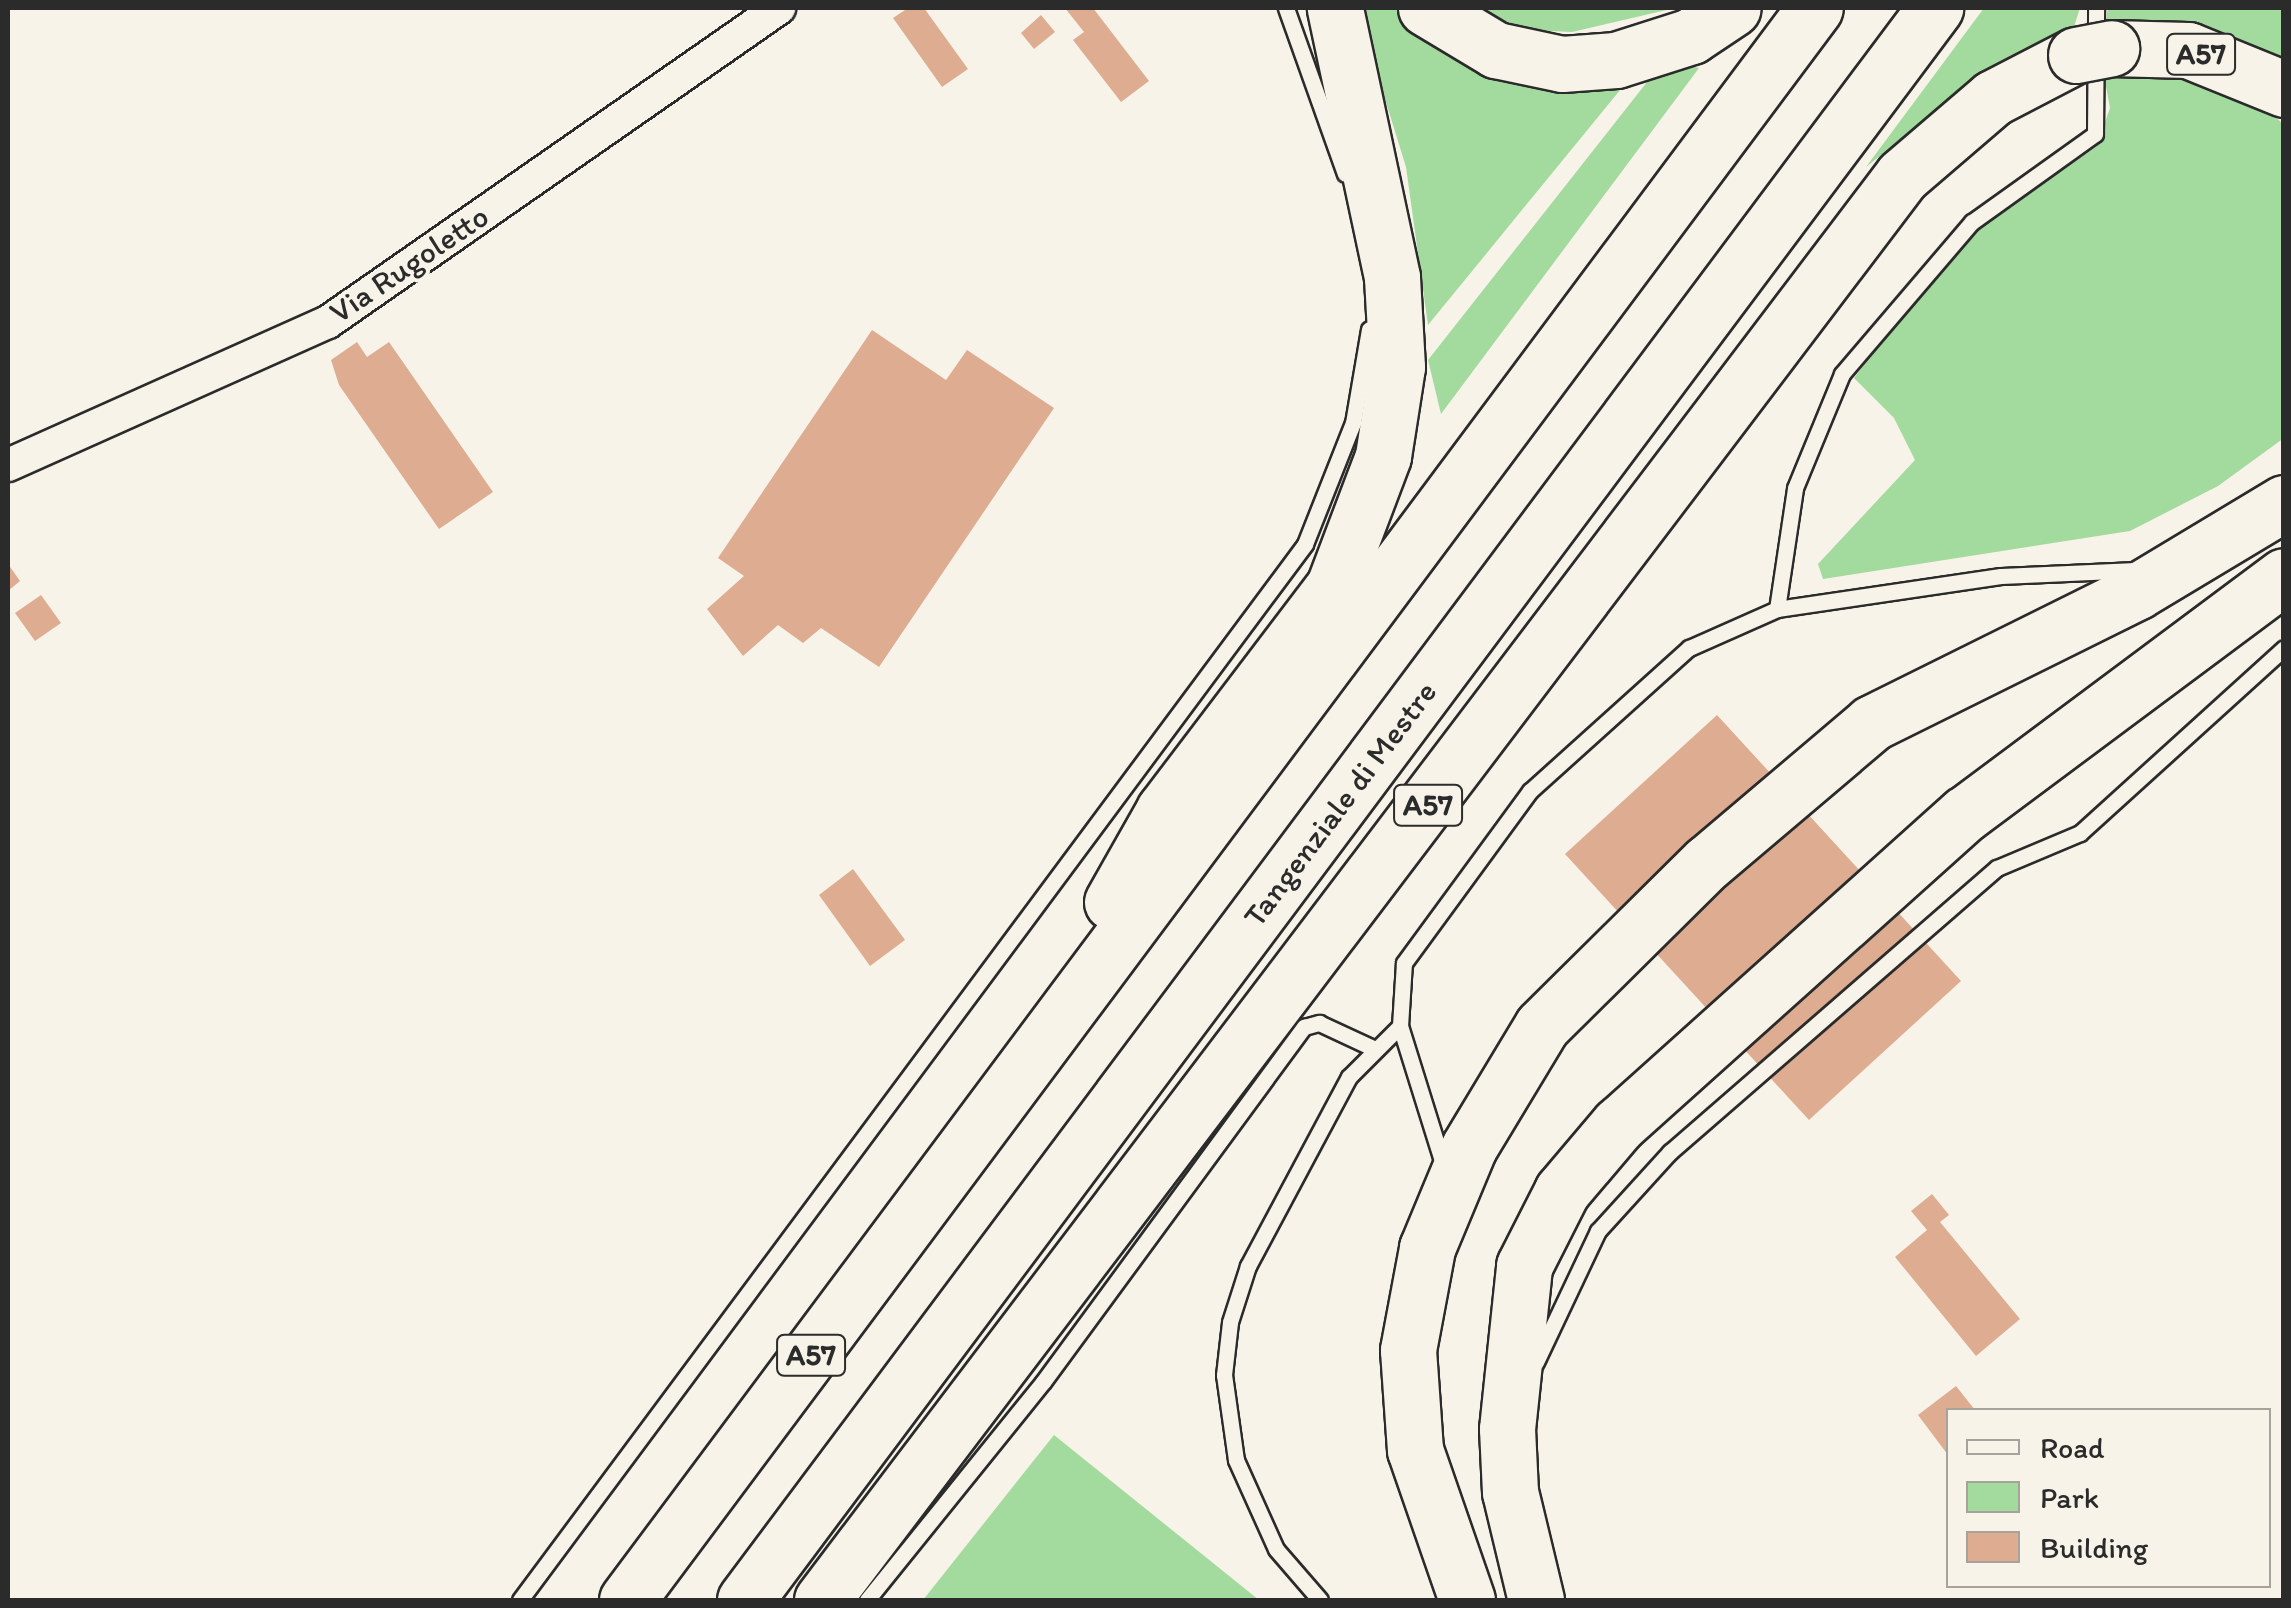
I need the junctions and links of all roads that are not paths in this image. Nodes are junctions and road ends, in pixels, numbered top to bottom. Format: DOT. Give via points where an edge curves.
graph roads {
  1 [pos="780,8"];
  2 [pos="1286,8"];
  3 [pos="1336,8"];
  4 [pos="1426,8"];
  5 [pos="1733,8"];
  6 [pos="1815,8"];
  7 [pos="1936,8"];
  8 [pos="2094,37"];
  9 [pos="2284,89"];
  10 [pos="1350,190"];
  11 [pos="1370,314"];
  12 [pos="8,465"];
  13 [pos="2284,483"];
  14 [pos="2284,503"];
  15 [pos="2258,541"];
  16 [pos="2175,569"];
  17 [pos="2284,576"];
  18 [pos="1778,609"];
  19 [pos="2224,620"];
  20 [pos="2284,648"];
  21 [pos="1400,1026"];
  22 [pos="1375,1049"];
  23 [pos="995,1109"];
  24 [pos="1451,1188"];
  25 [pos="1507,1429"];
  26 [pos="520,1600"];
  27 [pos="626,1600"];
  28 [pos="745,1600"];
  29 [pos="822,1600"];
  30 [pos="867,1600"];
  31 [pos="1320,1600"];
  32 [pos="1467,1600"];
  33 [pos="1536,1600"];
  1 -- 12 [label="street, Via Rugoletto" via="328,322"];
  2 -- 10 [label="lane"];
  3 -- 23 [label="highway, A57" via="1392,276 1397,367 1383,456 1334,586 1164,810"];
  4 -- 5 [label="highway" via="1496,50 1562,64 1672,42"];
  6 -- 23 [label="highway, A57"];
  7 -- 28 [label="highway, Tangenziale di Mestre / A57"];
  8 -- 9 [label="highway, A57" via="2188,50"];
  8 -- 18 [label="lane" via="2095,134 1972,222 1842,374 1794,488"];
  8 -- 29 [label="highway, A57" via="1993,98 1902,176"];
  11 -- 26 [label="lane" via="1353,423 1305,544"];
  13 -- 15 [label="highway"];
  14 -- 15 [label="highway"];
  15 -- 16 [label="highway"];
  15 -- 19 [label="highway"];
  16 -- 18 [label="lane" via="2001,576"];
  16 -- 24 [label="highway" via="1887,715 1795,786 1542,1026"];
  17 -- 19 [label="highway"];
  18 -- 21 [label="lane" via="1689,648 1530,790 1404,964"];
  19 -- 25 [label="highway" via="1966,814 1618,1124 1562,1191 1524,1266"];
  20 -- 25 [label="lane" via="2080,833 1997,868 1670,1152 1598,1230"];
  21 -- 22 [label="lane"];
  21 -- 24 [label="lane"];
  22 -- 30 [label="lane" via="1319,1023 1304,1027 1043,1382"];
  22 -- 31 [label="lane" via="1349,1077 1248,1266 1224,1375 1255,1513"];
  23 -- 27 [label="highway, A57"];
  24 -- 32 [label="highway" via="1426,1248 1407,1412 1442,1550"];
  25 -- 33 [label="highway" via="1510,1492"];
}
